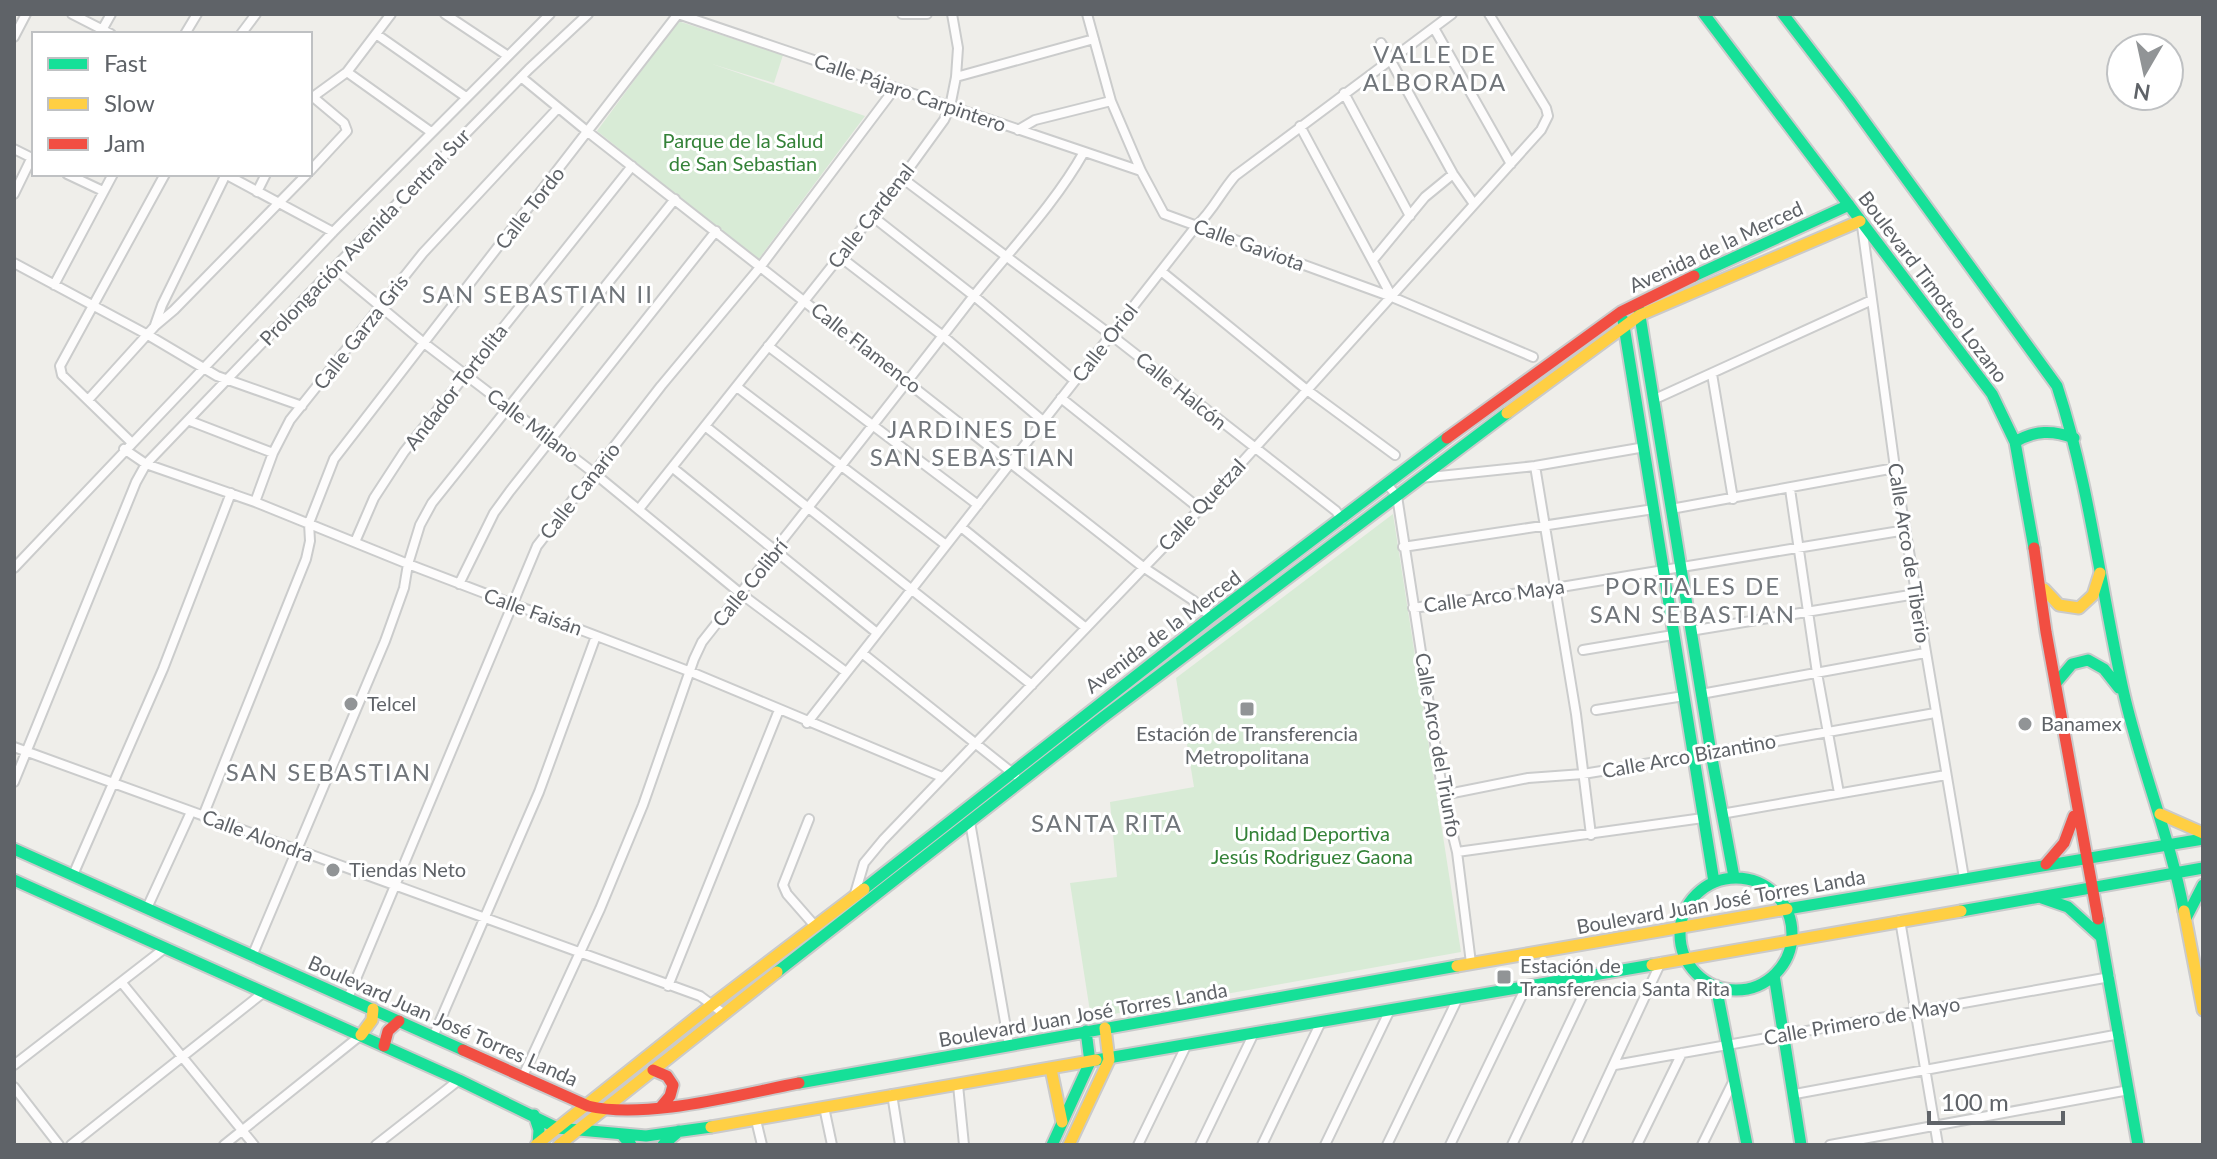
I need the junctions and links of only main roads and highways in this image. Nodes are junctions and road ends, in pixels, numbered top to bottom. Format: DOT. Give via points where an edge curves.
graph roads {
  1 [pos="1704,14"];
  2 [pos="1783,14"];
  3 [pos="1849,205"];
  4 [pos="1861,223"];
  5 [pos="1638,302"];
  6 [pos="1621,312"];
  7 [pos="1640,315"];
  8 [pos="1624,326"];
  9 [pos="2074,438"];
  10 [pos="2015,442"];
  11 [pos="2100,572"];
  12 [pos="2039,579"];
  13 [pos="2056,683"];
  14 [pos="2125,697"];
  15 [pos="1016,777"];
  16 [pos="2076,801"];
  17 [pos="2160,814"];
  18 [pos="2203,836"];
  19 [pos="2170,844"];
  20 [pos="14,849"];
  21 [pos="2085,859"];
  22 [pos="2045,865"];
  23 [pos="2203,868"];
  24 [pos="2177,873"];
  25 [pos="1734,877"];
  26 [pos="14,880"];
  27 [pos="1714,882"];
  28 [pos="2203,885"];
  29 [pos="2092,888"];
  30 [pos="2033,897"];
  31 [pos="1788,911"];
  32 [pos="2186,918"];
  33 [pos="1680,927"];
  34 [pos="2101,937"];
  35 [pos="1792,939"];
  36 [pos="1685,958"];
  37 [pos="1774,975"];
  38 [pos="1716,986"];
  39 [pos="373,1009"];
  40 [pos="2203,1010"];
  41 [pos="399,1021"];
  42 [pos="1105,1028"];
  43 [pos="1086,1031"];
  44 [pos="361,1035"];
  45 [pos="384,1046"];
  46 [pos="1109,1060"];
  47 [pos="1090,1062"];
  48 [pos="1051,1069"];
  49 [pos="653,1070"];
  50 [pos="588,1106"];
  51 [pos="660,1108"];
  52 [pos="603,1110"];
  53 [pos="534,1115"];
  54 [pos="1062,1122"];
  55 [pos="557,1128"];
  56 [pos="577,1131"];
  57 [pos="679,1131"];
  58 [pos="627,1140"];
  59 [pos="537,1144"];
  60 [pos="559,1145"];
  61 [pos="663,1145"];
  62 [pos="1052,1145"];
  63 [pos="1069,1145"];
  64 [pos="1747,1145"];
  65 [pos="1801,1145"];
  66 [pos="2138,1145"];
  1 -- 3 [label="main road, Boulevard Timoteo Lozano"];
  2 -- 9 [label="main road, Boulevard Timoteo Lozano" via="2050,375"];
  3 -- 4 [label="main road, Boulevard Timoteo Lozano"];
  3 -- 5 [label="main road, Avenida de la Merced"];
  4 -- 7 [label="main road, Avenida de la Merced"];
  4 -- 10 [label="main road, Boulevard Timoteo Lozano" via="1992,394"];
  5 -- 6 [label="main road, Avenida de la Merced"];
  5 -- 7 [label="main road"];
  6 -- 8 [label="main road"];
  6 -- 15 [label="main road, Avenida de la Merced" via="1211,617"];
  7 -- 8 [label="main road, Avenida de la Merced"];
  7 -- 25 [label="main road"];
  8 -- 15 [label="main road, Avenida de la Merced"];
  8 -- 27 [label="main road"];
  9 -- 10 [label="main road" via="2046,431"];
  9 -- 11 [label="main road, Boulevard Timoteo Lozano"];
  10 -- 12 [label="main road, Boulevard Timoteo Lozano"];
  11 -- 12 [label="main road" via="2092,596 2071,608 2050,599"];
  11 -- 14 [label="main road, Boulevard Timoteo Lozano"];
  12 -- 13 [label="main road, Boulevard Timoteo Lozano"];
  13 -- 14 [label="main road" via="2073,663 2094,662 2109,671"];
  13 -- 16 [label="main road, Boulevard Timoteo Lozano"];
  14 -- 17 [label="main road, Boulevard Timoteo Lozano"];
  15 -- 49 [label="main road, Avenida de la Merced" via="970,822"];
  15 -- 50 [label="main road, Avenida de la Merced" via="713,1004"];
  16 -- 21 [label="main road, Boulevard Timoteo Lozano"];
  16 -- 22 [label="main road" via="2070,834"];
  17 -- 18 [label="main road"];
  17 -- 19 [label="main road, Boulevard Timoteo Lozano"];
  18 -- 19 [label="main road, Boulevard Juan José Torres Landa"];
  19 -- 21 [label="main road, Boulevard Juan José Torres Landa"];
  19 -- 24 [label="main road, Boulevard Timoteo Lozano"];
  20 -- 39 [label="main road, Boulevard Juan José Torres Landa"];
  21 -- 22 [label="main road, Boulevard Juan José Torres Landa"];
  21 -- 29 [label="main road, Boulevard Timoteo Lozano"];
  22 -- 31 [label="main road, Boulevard Juan José Torres Landa"];
  23 -- 24 [label="main road"];
  24 -- 29 [label="main road"];
  24 -- 32 [label="main road, Boulevard Timoteo Lozano"];
  25 -- 27 [label="main road"];
  25 -- 31 [label="main road" via="1772,890"];
  26 -- 44 [label="main road"];
  27 -- 33 [label="main road" via="1690,900"];
  28 -- 32 [label="main road"];
  29 -- 30 [label="main road"];
  29 -- 34 [label="main road, Boulevard Timoteo Lozano"];
  30 -- 34 [label="main road" via="2068,907"];
  30 -- 35 [label="main road"];
  31 -- 33 [label="main road, Boulevard Juan José Torres Landa"];
  31 -- 35 [label="main road"];
  32 -- 40 [label="main road, Boulevard Timoteo Lozano"];
  33 -- 36 [label="main road"];
  33 -- 42 [label="main road, Boulevard Juan José Torres Landa"];
  34 -- 66 [label="main road, Boulevard Timoteo Lozano"];
  35 -- 36 [label="main road"];
  35 -- 37 [label="main road" via="1787,959"];
  36 -- 38 [label="main road"];
  36 -- 46 [label="main road"];
  37 -- 38 [label="main road" via="1747,989"];
  37 -- 65 [label="main road"];
  38 -- 64 [label="main road"];
  39 -- 41 [label="main road, Boulevard Juan José Torres Landa"];
  39 -- 44 [label="main road"];
  41 -- 45 [label="main road" via="388,1031"];
  41 -- 50 [label="main road, Boulevard Juan José Torres Landa"];
  42 -- 43 [label="main road, Boulevard Juan José Torres Landa"];
  42 -- 46 [label="main road"];
  43 -- 47 [label="main road"];
  43 -- 51 [label="main road, Boulevard Juan José Torres Landa"];
  44 -- 45 [label="main road"];
  45 -- 53 [label="main road"];
  46 -- 47 [label="main road"];
  46 -- 63 [label="main road"];
  47 -- 48 [label="main road"];
  47 -- 54 [label="main road"];
  48 -- 54 [label="main road"];
  48 -- 57 [label="main road"];
  49 -- 51 [label="main road" via="673,1082 672,1094"];
  49 -- 52 [label="main road, Avenida de la Merced"];
  50 -- 52 [label="main road, Boulevard Juan José Torres Landa"];
  50 -- 55 [label="main road, Avenida de la Merced"];
  51 -- 52 [label="main road, Boulevard Juan José Torres Landa"];
  52 -- 56 [label="main road, Avenida de la Merced"];
  53 -- 55 [label="main road"];
  53 -- 59 [label="main road"];
  54 -- 62 [label="main road"];
  55 -- 56 [label="main road"];
  55 -- 59 [label="main road, Avenida de la Merced"];
  56 -- 58 [label="main road"];
  56 -- 60 [label="main road, Avenida de la Merced"];
  57 -- 58 [label="main road"];
  57 -- 61 [label="main road"];
}
